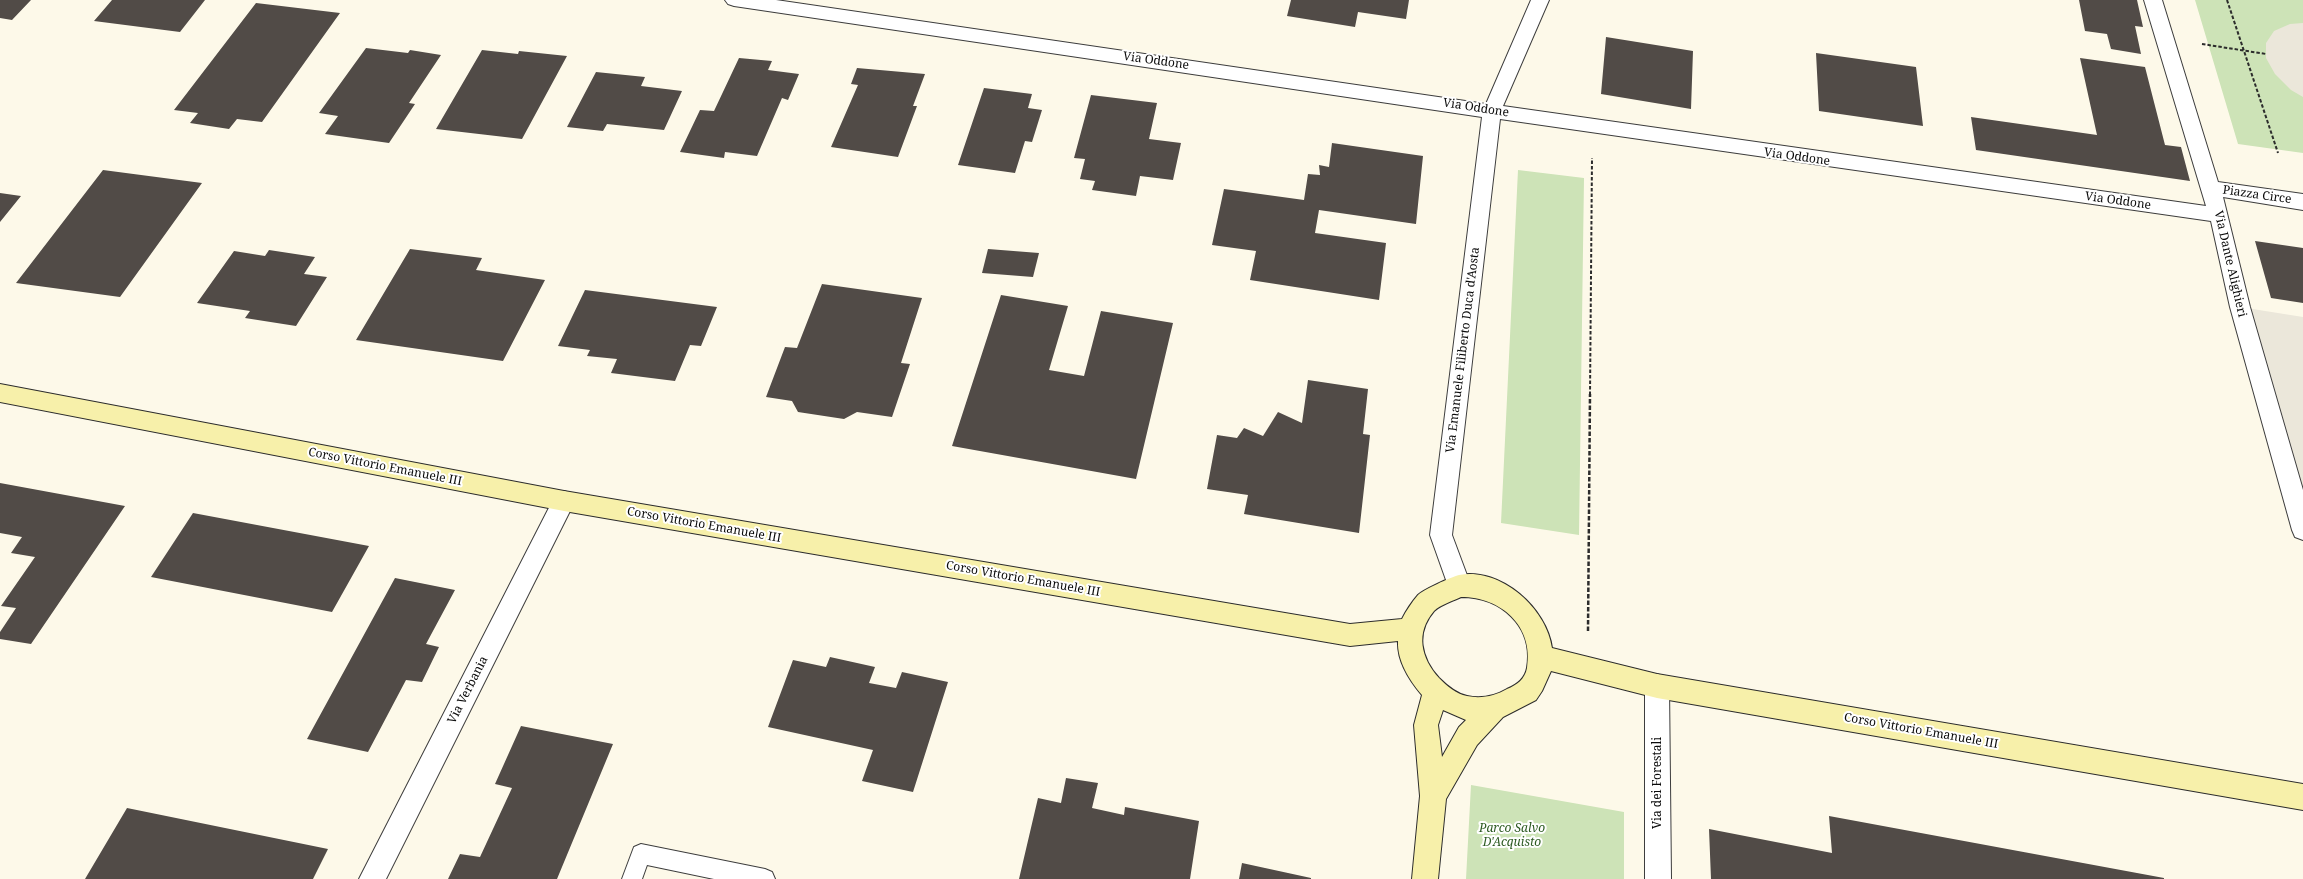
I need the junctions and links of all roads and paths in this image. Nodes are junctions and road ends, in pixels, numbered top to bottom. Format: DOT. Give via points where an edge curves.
graph roads {
  1 [pos="734,0"];
  2 [pos="1540,0"];
  3 [pos="2153,0"];
  4 [pos="2227,0"];
  5 [pos="2196,43"];
  6 [pos="2244,50"];
  7 [pos="2266,54"];
  8 [pos="1492,111"];
  9 [pos="1593,128"];
  10 [pos="2278,154"];
  11 [pos="2211,188"];
  12 [pos="2303,202"];
  13 [pos="2219,215"];
  14 [pos="0,393"];
  15 [pos="564,501"];
  16 [pos="2303,530"];
  17 [pos="1459,586"];
  18 [pos="1410,629"];
  19 [pos="1542,657"];
  20 [pos="1588,670"];
  21 [pos="1657,686"];
  22 [pos="1435,693"];
  23 [pos="1494,710"];
  24 [pos="1433,796"];
  25 [pos="2303,796"];
  26 [pos="372,879"];
  27 [pos="632,879"];
  28 [pos="765,879"];
  29 [pos="1424,879"];
  30 [pos="1658,879"];
  1 -- 8 [label="street, Via Oddone"];
  2 -- 8 [label="street, Via Emanuele Filiberto Duca d'Aosta"];
  3 -- 11 [label="street, Via Dante Alighieri"];
  4 -- 6 [label="path"];
  5 -- 6 [label="path"];
  6 -- 7 [label="path"];
  6 -- 10 [label="path"];
  8 -- 9 [label="street, Via Oddone"];
  8 -- 17 [label="street, Via Emanuele Filiberto Duca d'Aosta" via="1441,535"];
  9 -- 13 [label="street, Via Oddone"];
  9 -- 20 [label="path"];
  11 -- 12 [label="street, Piazza Circe"];
  11 -- 13 [label="street, Via Dante Alighieri"];
  13 -- 16 [label="street, Via Dante Alighieri" via="2240,307"];
  14 -- 15 [label="street, Corso Vittorio Emanuele III"];
  15 -- 18 [label="street, Corso Vittorio Emanuele III" via="1350,635"];
  15 -- 26 [label="street, Via Verbania"];
  17 -- 18 [label="street" via="1442,591 1427,600 1416,613"];
  17 -- 19 [label="street" via="1479,587 1499,593 1516,604 1530,620 1539,638"];
  18 -- 22 [label="street" via="1409,646 1413,663 1422,680"];
  19 -- 20 [label="street, Corso Vittorio Emanuele III"];
  19 -- 23 [label="street" via="1538,676 1528,692 1513,703"];
  20 -- 21 [label="street, Corso Vittorio Emanuele III"];
  21 -- 25 [label="street, Corso Vittorio Emanuele III"];
  21 -- 30 [label="street, Via dei Forestali"];
  22 -- 23 [label="street" via="1452,704 1473,710"];
  22 -- 24 [label="street" via="1426,725"];
  23 -- 24 [label="street" via="1468,736"];
  24 -- 29 [label="street"];
  27 -- 28 [label="lane" via="641,854"];
}
